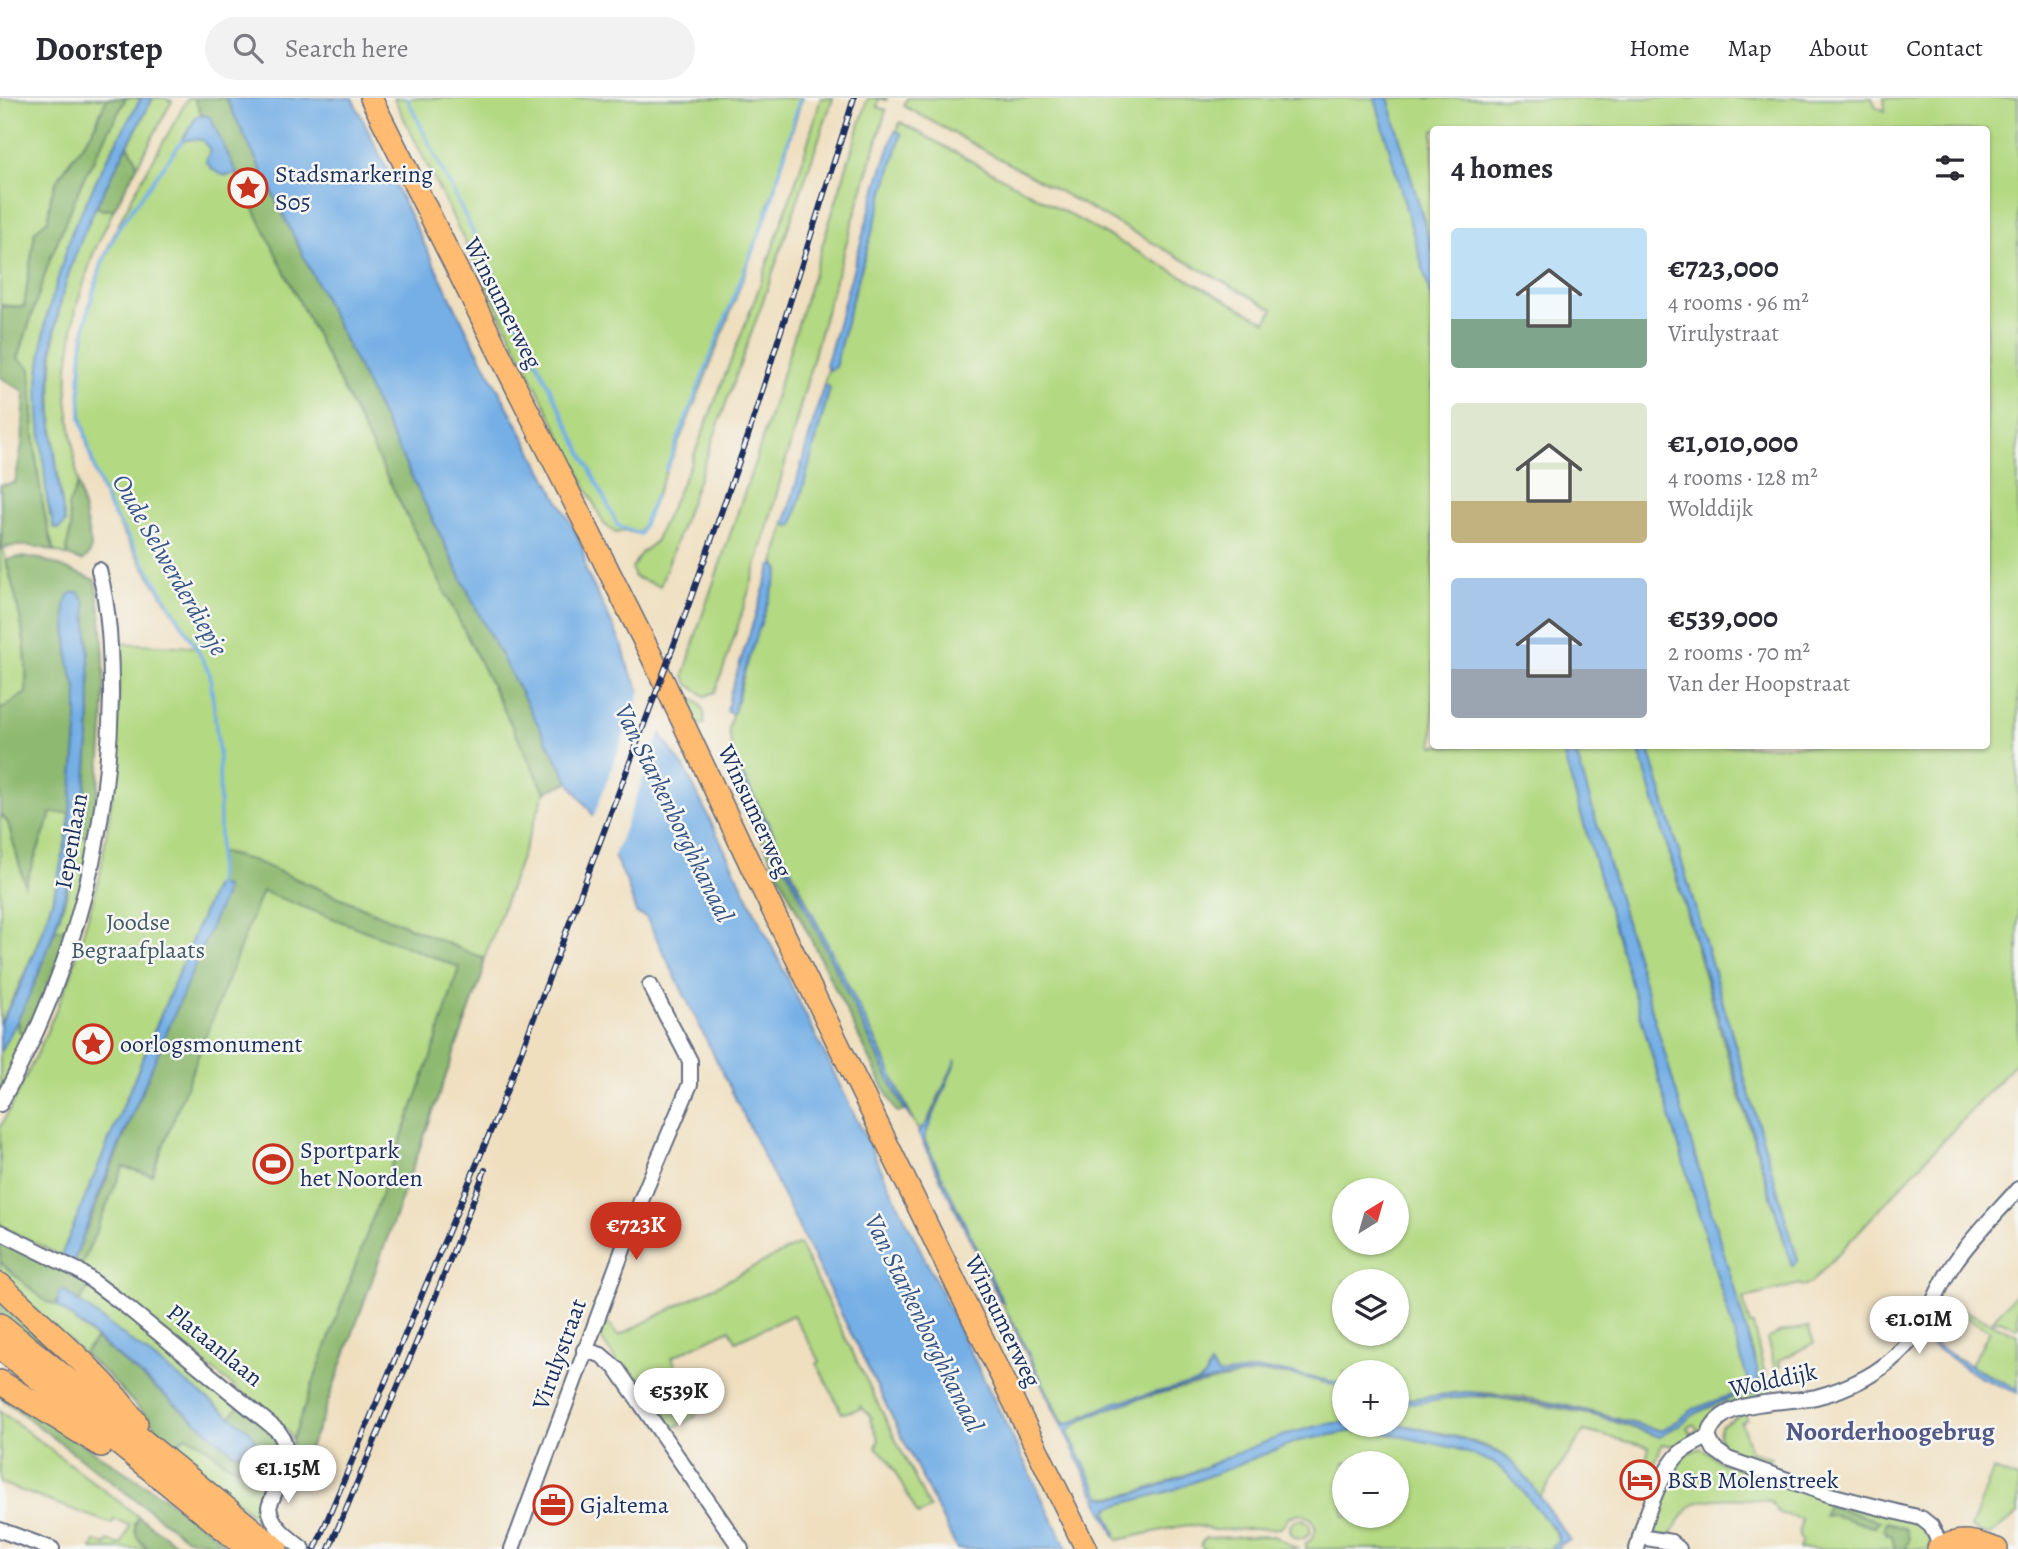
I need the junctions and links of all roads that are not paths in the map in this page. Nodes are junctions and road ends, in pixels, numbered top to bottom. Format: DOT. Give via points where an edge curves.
graph roads {
  1 [pos="371,98"];
  2 [pos="99,570"];
  3 [pos="650,985"];
  4 [pos="0,1104"];
  5 [pos="2018,1189"];
  6 [pos="0,1232"];
  7 [pos="0,1285"];
  8 [pos="0,1325"];
  9 [pos="0,1347"];
  10 [pos="584,1350"];
  11 [pos="0,1382"];
  12 [pos="1708,1437"];
  13 [pos="152,1459"];
  14 [pos="0,1530"];
  15 [pos="1638,1543"];
  16 [pos="1940,1548"];
  17 [pos="52,1549"];
  18 [pos="249,1549"];
  19 [pos="276,1549"];
  20 [pos="303,1549"];
  21 [pos="513,1549"];
  22 [pos="741,1549"];
  23 [pos="1086,1549"];
  24 [pos="1679,1549"];
  25 [pos="1997,1549"];
  1 -- 23 [label="main road, Winsumerweg" via="651,655"];
  2 -- 4 [label="street, Iepenlaan" via="110,645 110,720 94,860 65,960"];
  3 -- 10 [label="street, Virulystraat" via="690,1061 690,1084"];
  5 -- 12 [label="street, Wolddijk" via="1956,1260 1912,1338 1875,1372 1817,1397 1728,1411 1716,1420"];
  6 -- 20 [label="street, Plataanlaan" via="79,1271 278,1431 287,1452 270,1514"];
  7 -- 13 [label="highway" via="125,1408"];
  8 -- 13 [label="highway"];
  9 -- 13 [label="highway"];
  10 -- 21 [label="street, Virulystraat"];
  10 -- 22 [label="street" via="601,1355 617,1369"];
  11 -- 13 [label="highway" via="121,1457"];
  12 -- 15 [label="street, Wolddijk" via="1682,1451 1672,1464 1649,1508"];
  12 -- 16 [label="street" via="1714,1449 1728,1459 1830,1495 1921,1518 1931,1526"];
  13 -- 18 [label="highway"];
  13 -- 19 [label="highway"];
  14 -- 17 [label="street"];
  15 -- 24 [label="street" via="1671,1542"];
  16 -- 25 [label="main road" via="1969,1540"];
}
